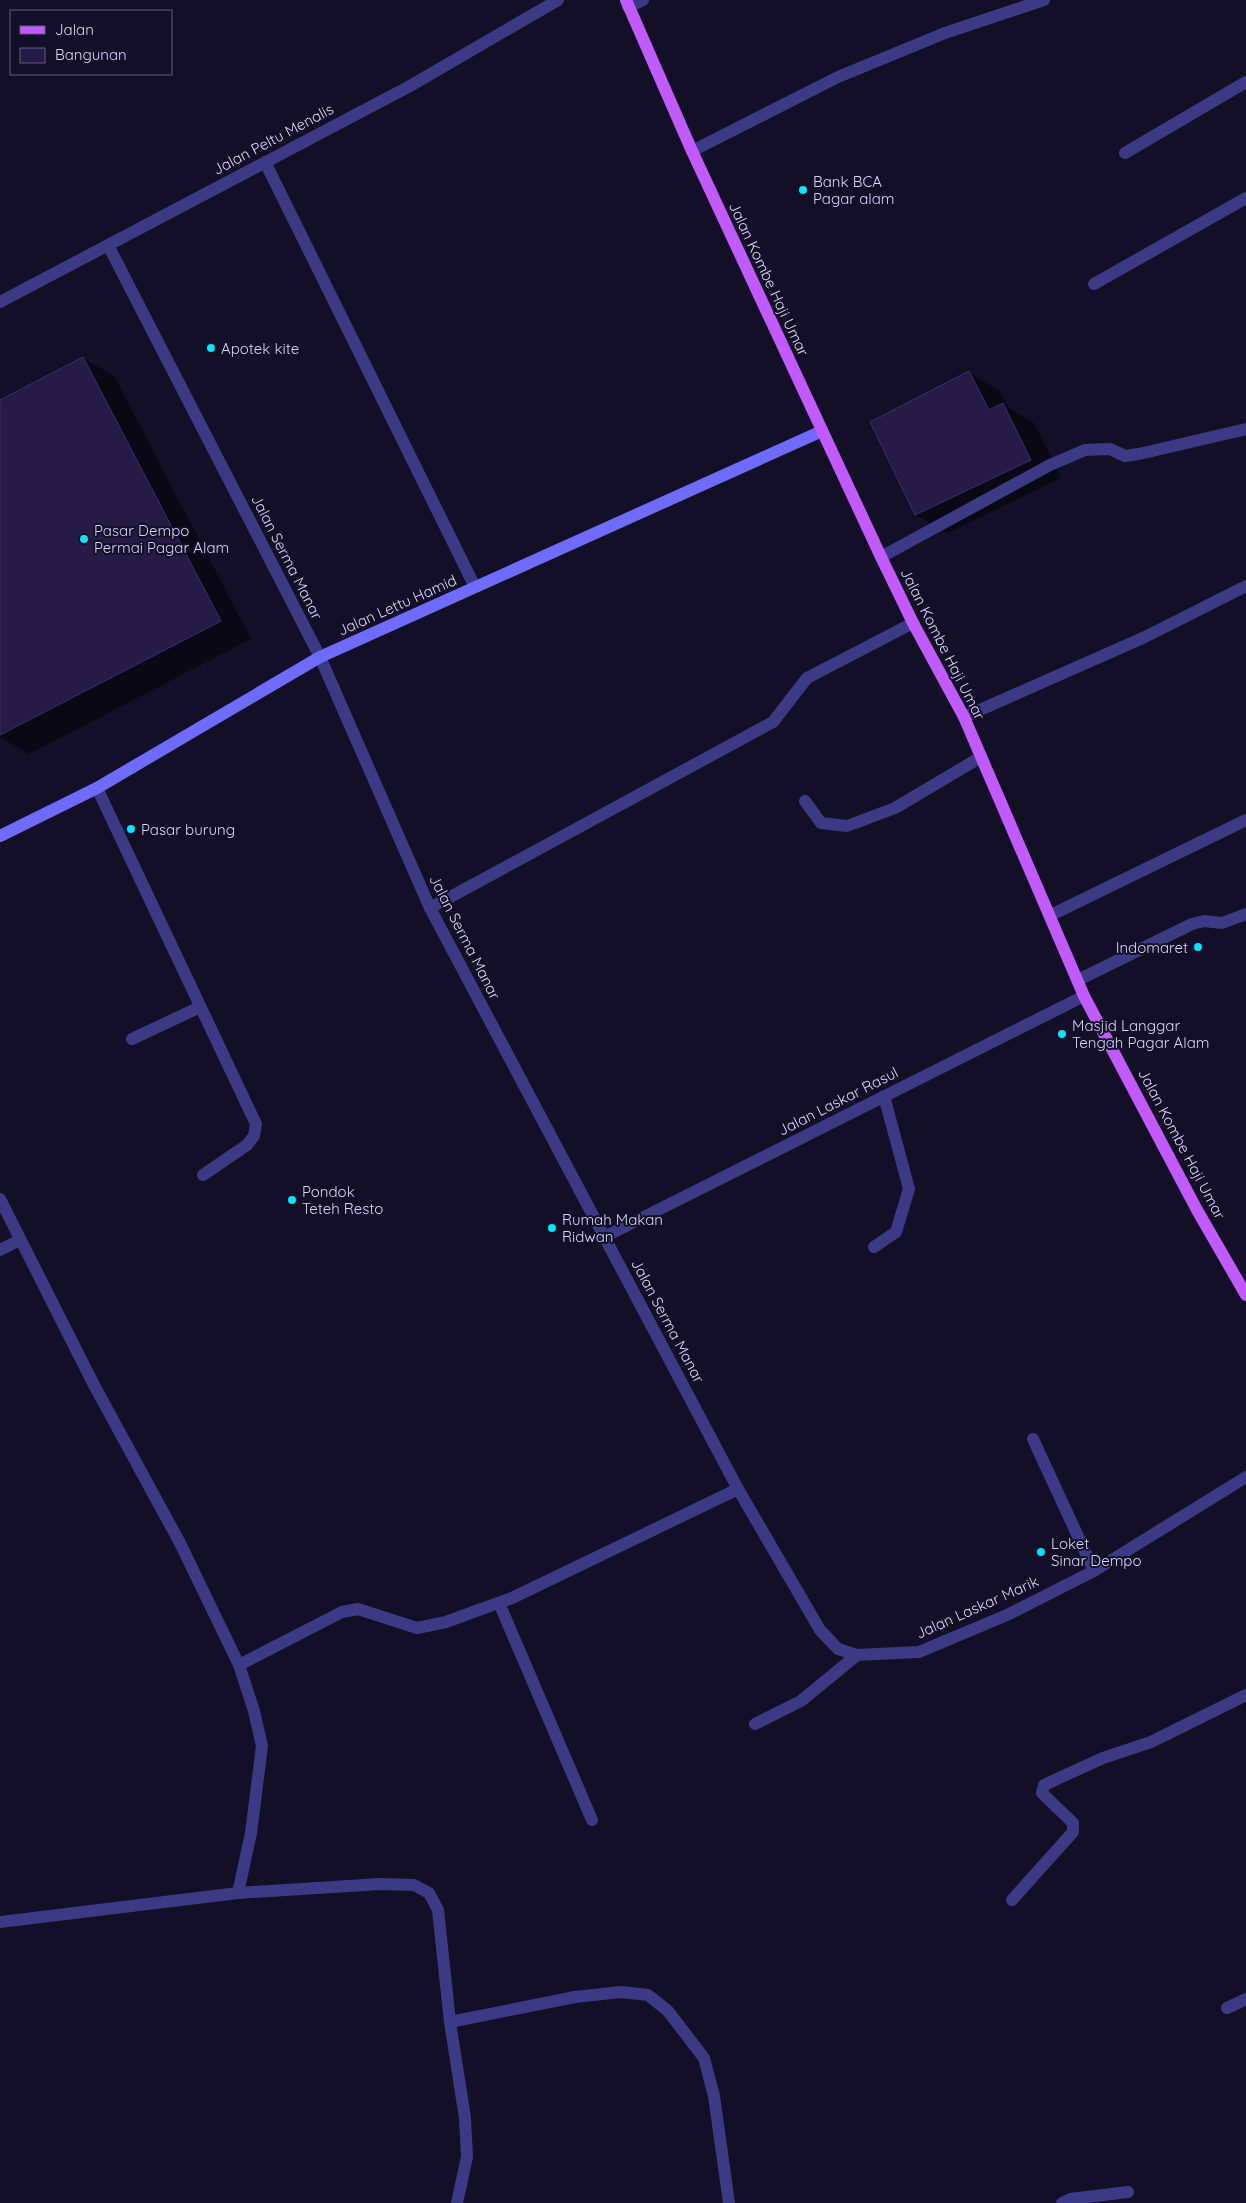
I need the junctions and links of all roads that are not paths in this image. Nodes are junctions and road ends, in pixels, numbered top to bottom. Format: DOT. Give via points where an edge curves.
graph roads {
  1 [pos="558,0"];
  2 [pos="643,0"];
  3 [pos="1044,0"];
  4 [pos="627,3"];
  5 [pos="1246,82"];
  6 [pos="692,151"];
  7 [pos="1125,153"];
  8 [pos="265,162"];
  9 [pos="1246,198"];
  10 [pos="108,245"];
  11 [pos="1094,284"];
  12 [pos="0,302"];
  13 [pos="1246,429"];
  14 [pos="822,430"];
  15 [pos="881,557"];
  16 [pos="1246,586"];
  17 [pos="475,588"];
  18 [pos="913,623"];
  19 [pos="320,657"];
  20 [pos="964,717"];
  21 [pos="981,757"];
  22 [pos="97,788"];
  23 [pos="805,801"];
  24 [pos="1246,820"];
  25 [pos="0,836"];
  26 [pos="430,908"];
  27 [pos="1246,914"];
  28 [pos="1051,915"];
  29 [pos="1078,980"];
  30 [pos="1084,996"];
  31 [pos="200,1007"];
  32 [pos="132,1039"];
  33 [pos="884,1096"];
  34 [pos="204,1175"];
  35 [pos="0,1199"];
  36 [pos="606,1236"];
  37 [pos="20,1240"];
  38 [pos="874,1247"];
  39 [pos="0,1250"];
  40 [pos="1246,1295"];
  41 [pos="1032,1439"];
  42 [pos="1246,1477"];
  43 [pos="738,1489"];
  44 [pos="1094,1571"];
  45 [pos="499,1603"];
  46 [pos="820,1630"];
  47 [pos="857,1656"];
  48 [pos="239,1665"];
  49 [pos="1246,1695"];
  50 [pos="755,1724"];
  51 [pos="592,1820"];
  52 [pos="238,1893"];
  53 [pos="1012,1900"];
  54 [pos="0,1922"];
  55 [pos="1246,1999"];
  56 [pos="1227,2008"];
  57 [pos="450,2022"];
  58 [pos="1128,2192"];
  59 [pos="457,2203"];
  60 [pos="729,2203"];
  61 [pos="1062,2203"];
  1 -- 8 [label="street, Jalan Peltu Menalis" via="410,86"];
  2 -- 4 [label="street"];
  3 -- 6 [label="street" via="945,33 838,77"];
  4 -- 6 [label="main road, Jalan Kombe Haji Umar"];
  5 -- 7 [label="street"];
  6 -- 14 [label="main road, Jalan Kombe Haji Umar"];
  8 -- 10 [label="street, Jalan Peltu Menalis"];
  8 -- 17 [label="street"];
  9 -- 11 [label="street"];
  10 -- 12 [label="street, Jalan Peltu Menalis"];
  10 -- 19 [label="street, Jalan Serma Manar"];
  13 -- 15 [label="street" via="1125,456 1110,448 1085,450 1050,465"];
  14 -- 15 [label="main road, Jalan Kombe Haji Umar"];
  14 -- 17 [label="street, Jalan Lettu Hamid"];
  15 -- 18 [label="main road, Jalan Kombe Haji Umar"];
  16 -- 20 [label="street" via="1145,638"];
  17 -- 19 [label="street, Jalan Lettu Hamid"];
  18 -- 20 [label="main road, Jalan Kombe Haji Umar"];
  18 -- 26 [label="street" via="806,678 773,722"];
  19 -- 22 [label="street, Jalan Lettu Hamid"];
  19 -- 26 [label="street, Jalan Serma Manar"];
  20 -- 21 [label="main road, Jalan Kombe Haji Umar"];
  21 -- 23 [label="street" via="895,808 847,826 821,823"];
  21 -- 28 [label="main road, Jalan Kombe Haji Umar"];
  22 -- 25 [label="street, Jalan Lettu Hamid"];
  22 -- 31 [label="street"];
  24 -- 28 [label="street"];
  26 -- 36 [label="street, Jalan Serma Manar"];
  27 -- 29 [label="street" via="1222,923 1204,921 1192,924"];
  28 -- 29 [label="main road, Jalan Kombe Haji Umar"];
  29 -- 30 [label="main road, Jalan Kombe Haji Umar"];
  30 -- 33 [label="street, Jalan Laskar Rasul"];
  30 -- 40 [label="main road, Jalan Kombe Haji Umar" via="1197,1210"];
  31 -- 32 [label="street"];
  31 -- 34 [label="street" via="256,1124 254,1136 247,1145"];
  33 -- 36 [label="street, Jalan Laskar Rasul"];
  33 -- 38 [label="street" via="909,1189 896,1232"];
  35 -- 37 [label="street"];
  36 -- 43 [label="street, Jalan Serma Manar"];
  37 -- 39 [label="street"];
  37 -- 48 [label="street" via="180,1543"];
  41 -- 44 [label="street"];
  42 -- 44 [label="street, Jalan Laskar Marik"];
  43 -- 45 [label="street"];
  43 -- 46 [label="street, Jalan Serma Manar"];
  44 -- 47 [label="street, Jalan Laskar Marik" via="1007,1615 919,1652"];
  45 -- 48 [label="street" via="446,1622 416,1628 358,1609 342,1612"];
  45 -- 51 [label="street"];
  46 -- 47 [label="street, Jalan Laskar Marik" via="838,1649"];
  47 -- 50 [label="street" via="801,1701"];
  48 -- 52 [label="street" via="262,1746 251,1833"];
  49 -- 53 [label="street" via="1151,1742 1103,1758 1044,1785 1042,1793 1073,1824 1073,1832"];
  52 -- 54 [label="street"];
  52 -- 57 [label="street" via="414,1884 429,1893 438,1910"];
  55 -- 56 [label="street"];
  57 -- 59 [label="street" via="460,2080 466,2148 464,2177"];
  57 -- 60 [label="street" via="575,1997 622,1992 648,1995 668,2011 704,2058 714,2096"];
  58 -- 61 [label="street" via="1070,2199"];
}
